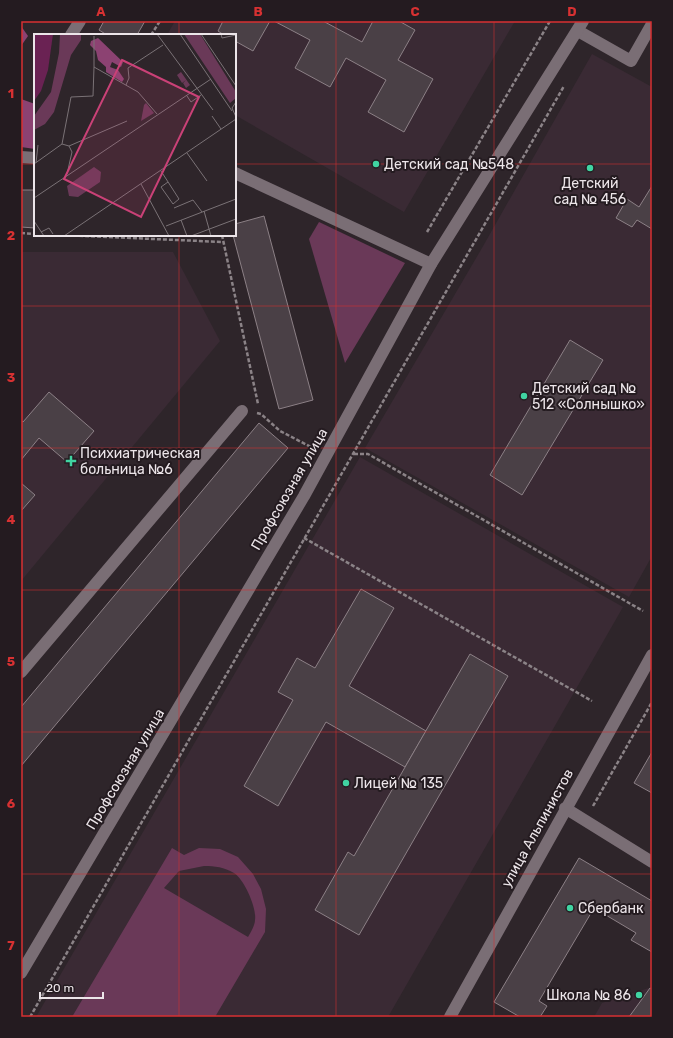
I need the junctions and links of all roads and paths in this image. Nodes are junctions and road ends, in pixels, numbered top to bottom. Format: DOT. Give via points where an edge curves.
graph roads {
  1 [pos="80,21"];
  2 [pos="160,21"];
  3 [pos="550,21"];
  4 [pos="652,24"];
  5 [pos="580,26"];
  6 [pos="72,34"];
  7 [pos="153,34"];
  8 [pos="568,80"];
  9 [pos="21,157"];
  10 [pos="34,158"];
  11 [pos="236,173"];
  12 [pos="427,232"];
  13 [pos="21,233"];
  14 [pos="34,234"];
  15 [pos="84,236"];
  16 [pos="222,236"];
  17 [pos="223,242"];
  18 [pos="431,264"];
  19 [pos="242,410"];
  20 [pos="261,414"];
  21 [pos="317,450"];
  22 [pos="353,454"];
  23 [pos="304,538"];
  24 [pos="643,610"];
  25 [pos="652,655"];
  26 [pos="21,672"];
  27 [pos="592,701"];
  28 [pos="652,702"];
  29 [pos="565,808"];
  30 [pos="584,820"];
  31 [pos="652,862"];
  32 [pos="21,973"];
  33 [pos="452,1014"];
  34 [pos="30,1017"];
  35 [pos="464,1017"];
  1 -- 6 [label="street"];
  2 -- 7 [label="path"];
  3 -- 12 [label="path"];
  4 -- 5 [label="street" via="631,61"];
  5 -- 18 [label="street, Профсоюзная улица"];
  8 -- 22 [label="path"];
  9 -- 10 [label="street"];
  11 -- 18 [label="street"];
  13 -- 14 [label="path"];
  15 -- 17 [label="path"];
  16 -- 17 [label="path"];
  17 -- 20 [label="path"];
  18 -- 32 [label="street, Профсоюзная улица" via="304,496"];
  19 -- 20 [label="path"];
  19 -- 26 [label="street"];
  20 -- 21 [label="path" via="280,431"];
  22 -- 23 [label="path"];
  22 -- 24 [label="path" via="368,454"];
  23 -- 27 [label="path"];
  23 -- 34 [label="path"];
  25 -- 29 [label="street, улица Альпинистов"];
  28 -- 30 [label="path"];
  29 -- 30 [label="street"];
  29 -- 33 [label="street, улица Альпинистов"];
  30 -- 31 [label="street"];
  33 -- 35 [label="street"];
}
